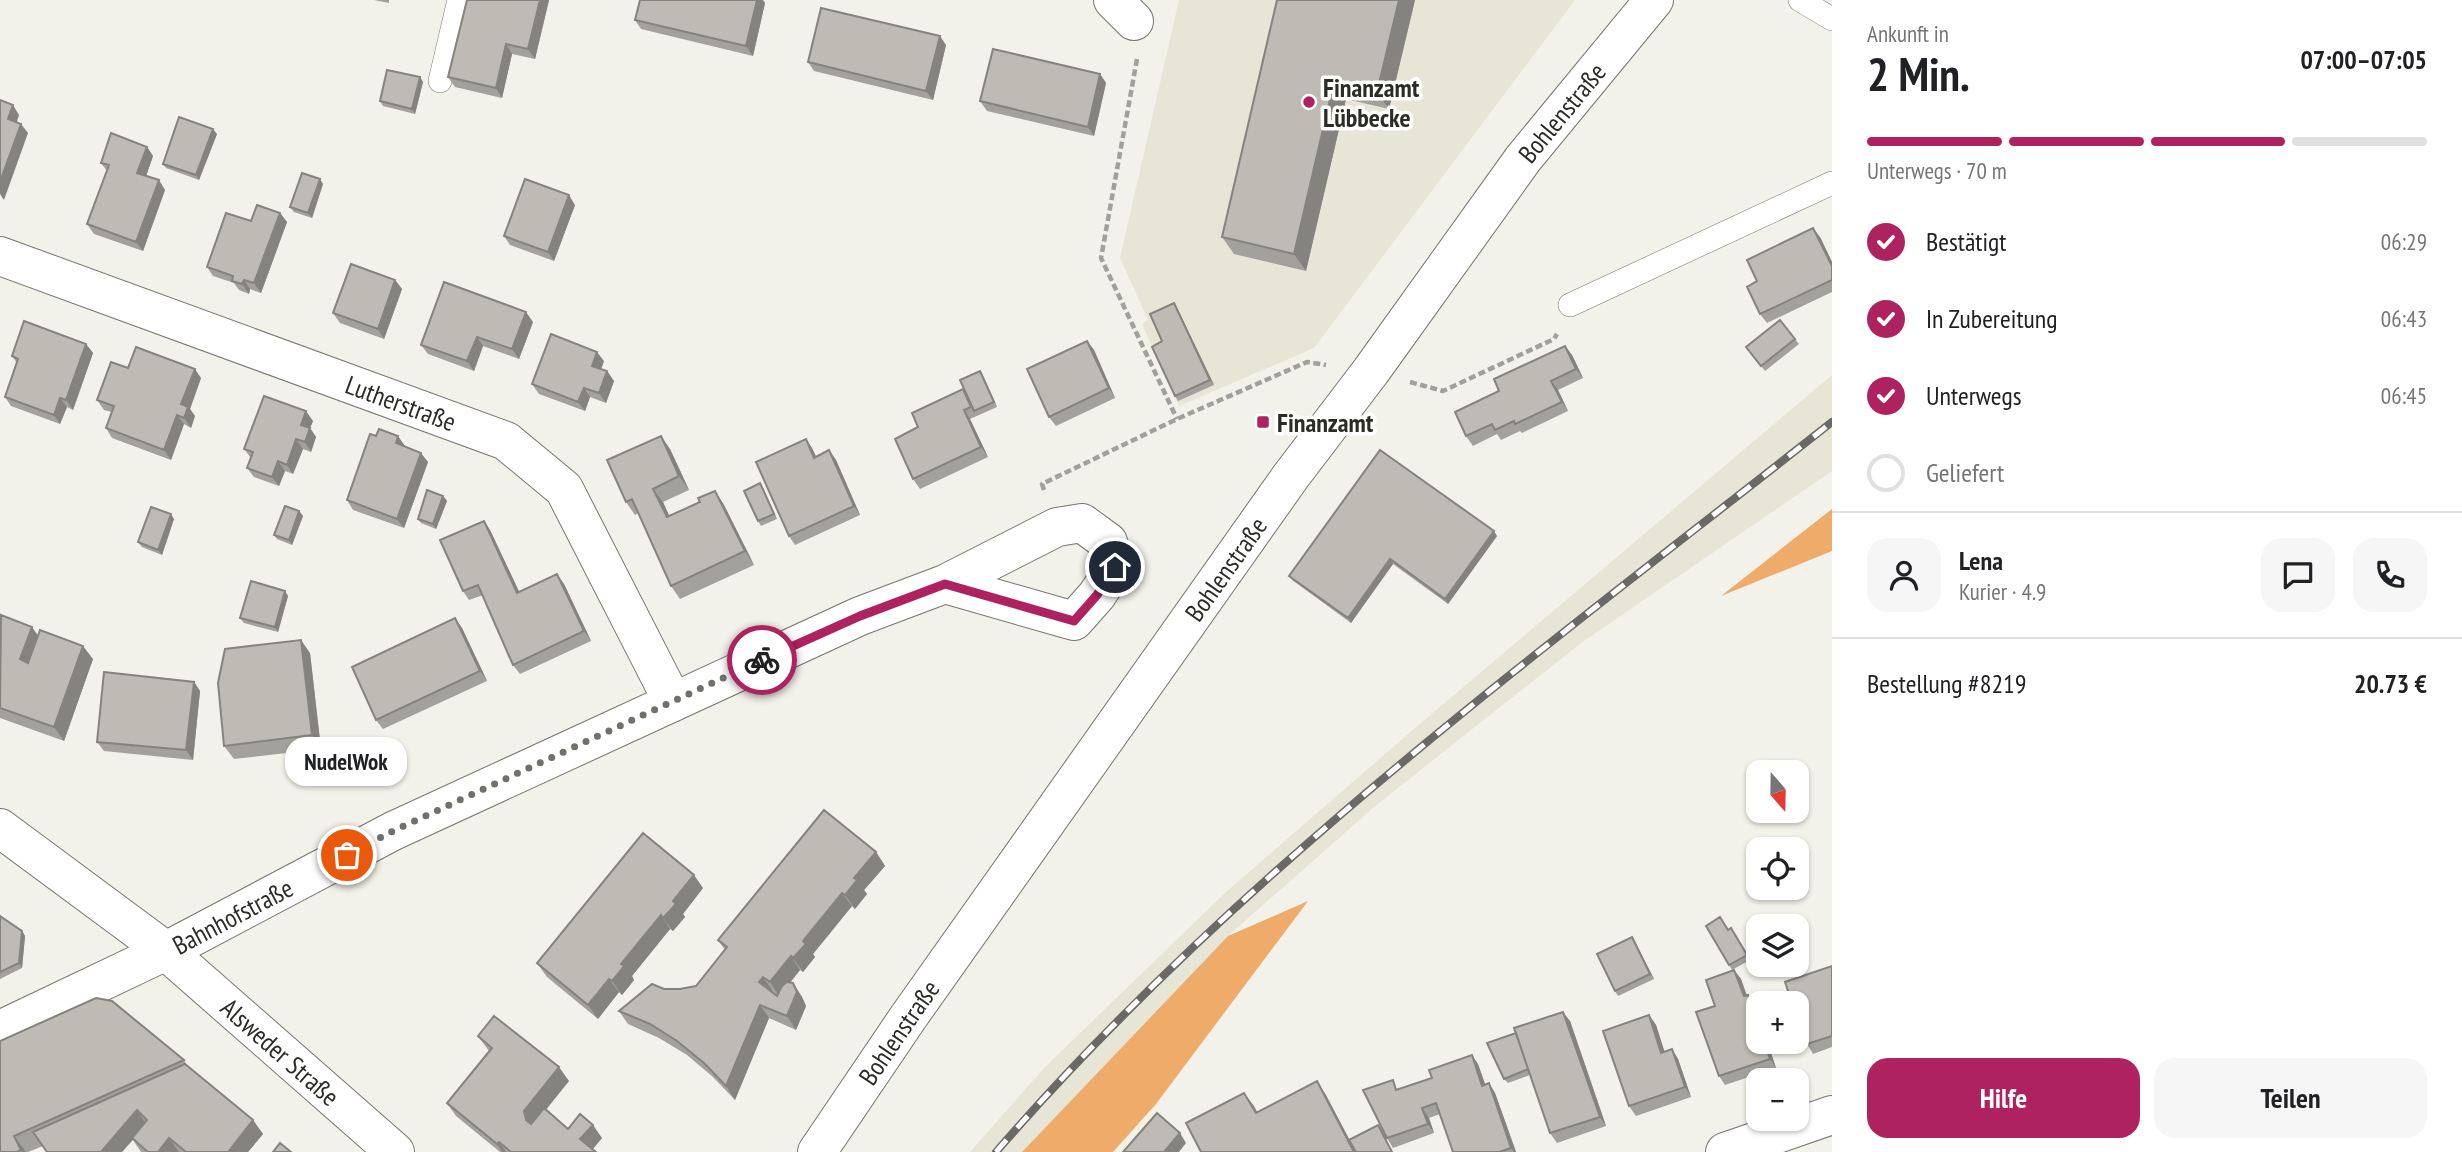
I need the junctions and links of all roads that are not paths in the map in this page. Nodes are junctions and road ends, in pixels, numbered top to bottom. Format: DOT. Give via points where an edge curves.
graph roads {
  1 [pos="459,0"];
  2 [pos="1654,0"];
  3 [pos="1800,0"];
  4 [pos="1832,19"];
  5 [pos="440,81"];
  6 [pos="1832,183"];
  7 [pos="0,256"];
  8 [pos="1570,305"];
  9 [pos="945,584"];
  10 [pos="673,702"];
  11 [pos="0,828"];
  12 [pos="166,951"];
  13 [pos="0,1030"];
  14 [pos="1832,1115"];
  15 [pos="395,1152"];
  16 [pos="817,1152"];
  17 [pos="1725,1152"];
  1 -- 5 [label="lane"];
  2 -- 16 [label="street, Bohlenstraße" via="1523,159 1291,476"];
  3 -- 4 [label="lane"];
  6 -- 8 [label="lane"];
  7 -- 10 [label="street, Lutherstraße" via="506,440 564,489"];
  9 -- 9 [label="street, Bahnhofstraße" via="1074,621 1115,567 1108,542 1082,523 1057,527"];
  9 -- 10 [label="street, Bahnhofstraße" via="860,616"];
  10 -- 12 [label="street, Bahnhofstraße" via="393,831"];
  11 -- 12 [label="street, Bahnhofstraße"];
  12 -- 13 [label="street"];
  12 -- 15 [label="street, Alsweder Straße"];
  14 -- 17 [label="street"];
}
